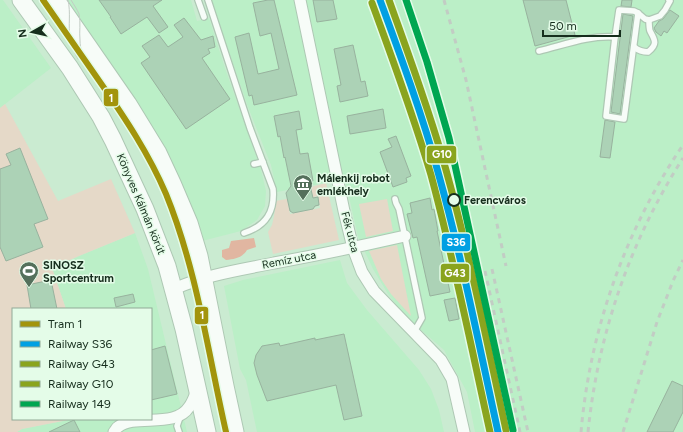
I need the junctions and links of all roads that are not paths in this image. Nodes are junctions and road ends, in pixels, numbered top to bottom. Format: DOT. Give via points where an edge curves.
graph roads {
  1 [pos="21,0"];
  2 [pos="56,0"];
  3 [pos="198,0"];
  4 [pos="208,0"];
  5 [pos="300,0"];
  6 [pos="669,0"];
  7 [pos="638,13"];
  8 [pos="204,18"];
  9 [pos="649,20"];
  10 [pos="615,36"];
  11 [pos="634,47"];
  12 [pos="539,51"];
  13 [pos="263,162"];
  14 [pos="254,164"];
  15 [pos="395,199"];
  16 [pos="244,233"];
  17 [pos="405,236"];
  18 [pos="353,248"];
  19 [pos="204,279"];
  20 [pos="174,289"];
  21 [pos="414,332"];
  22 [pos="197,390"];
  23 [pos="181,414"];
  24 [pos="150,420"];
  25 [pos="152,420"];
  26 [pos="114,432"];
  27 [pos="179,432"];
  28 [pos="207,432"];
  29 [pos="235,432"];
  30 [pos="464,432"];
  1 -- 20 [label="main road, Könyves Kálmán körút" via="70,68 101,117 148,215"];
  2 -- 19 [label="main road" via="128,104 158,153 188,223"];
  3 -- 8 [label="lane"];
  4 -- 13 [label="lane"];
  5 -- 18 [label="street, Fék utca"];
  6 -- 9 [label="lane" via="660,16"];
  7 -- 9 [label="lane" via="645,20"];
  7 -- 10 [label="lane" via="619,10"];
  7 -- 11 [label="lane"];
  9 -- 11 [label="lane" via="650,31 655,40 652,49 643,52"];
  10 -- 11 [label="lane" via="606,116 624,119"];
  10 -- 12 [label="lane" via="589,38"];
  13 -- 14 [label="lane"];
  13 -- 16 [label="lane" via="273,189 273,207 264,222 252,231"];
  15 -- 17 [label="lane"];
  17 -- 18 [label="street, Remíz utca"];
  17 -- 21 [label="lane" via="422,318"];
  18 -- 19 [label="street, Remíz utca"];
  18 -- 21 [label="street, Fék utca" via="362,272 374,291"];
  19 -- 20 [label="street, Remíz utca"];
  19 -- 29 [label="main road"];
  20 -- 22 [label="main road, Könyves Kálmán körút"];
  21 -- 30 [label="street, Fék utca" via="441,360 452,379"];
  22 -- 23 [label="street" via="189,408"];
  22 -- 28 [label="main road, Könyves Kálmán körút"];
  23 -- 25 [label="street" via="172,418"];
  23 -- 27 [label="lane" via="177,426"];
  24 -- 26 [label="street" via="129,422"];
}
